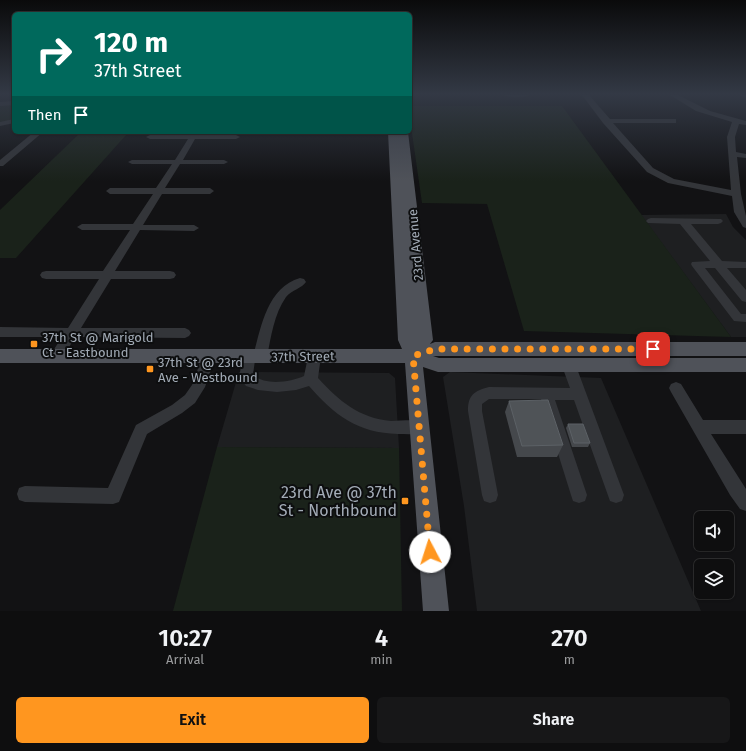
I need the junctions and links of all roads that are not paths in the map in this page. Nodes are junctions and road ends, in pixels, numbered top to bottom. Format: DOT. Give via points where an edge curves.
graph roads {
  1 [pos="608,124"];
  2 [pos="735,124"];
  3 [pos="37,134"];
  4 [pos="393,134"];
  5 [pos="403,134"];
  6 [pos="194,135"];
  7 [pos="150,137"];
  8 [pos="236,137"];
  9 [pos="732,154"];
  10 [pos="746,156"];
  11 [pos="132,162"];
  12 [pos="178,162"];
  13 [pos="224,162"];
  14 [pos="0,164"];
  15 [pos="110,191"];
  16 [pos="160,191"];
  17 [pos="210,191"];
  18 [pos="736,194"];
  19 [pos="651,221"];
  20 [pos="683,221"];
  21 [pos="718,221"];
  22 [pos="746,225"];
  23 [pos="82,227"];
  24 [pos="137,228"];
  25 [pos="194,228"];
  26 [pos="718,265"];
  27 [pos="746,265"];
  28 [pos="46,275"];
  29 [pos="107,275"];
  30 [pos="170,275"];
  31 [pos="300,282"];
  32 [pos="746,298"];
  33 [pos="746,318"];
  34 [pos="0,332"];
  35 [pos="71,333"];
  36 [pos="185,333"];
  37 [pos="722,349"];
  38 [pos="746,349"];
  39 [pos="0,356"];
  40 [pos="209,356"];
  41 [pos="254,356"];
  42 [pos="314,356"];
  43 [pos="413,356"];
  44 [pos="56,357"];
  45 [pos="740,365"];
  46 [pos="569,366"];
  47 [pos="311,379"];
  48 [pos="676,388"];
  49 [pos="546,394"];
  50 [pos="579,394"];
  51 [pos="420,427"];
  52 [pos="699,427"];
  53 [pos="746,427"];
  54 [pos="25,494"];
  55 [pos="490,495"];
  56 [pos="579,495"];
  57 [pos="616,495"];
  58 [pos="746,504"];
  59 [pos="436,611"];
  1 -- 18 [label="street" via="642,163 659,175 671,181"];
  2 -- 9 [label="street" via="731,137"];
  3 -- 14 [label="street"];
  4 -- 43 [label="main road, 23rd Avenue" via="407,340"];
  5 -- 43 [label="main road, 23rd Avenue" via="424,340"];
  6 -- 7 [label="street"];
  6 -- 8 [label="street"];
  6 -- 12 [label="street"];
  9 -- 10 [label="street"];
  9 -- 18 [label="street"];
  11 -- 12 [label="street"];
  12 -- 13 [label="street"];
  12 -- 16 [label="street"];
  15 -- 16 [label="street"];
  16 -- 17 [label="street"];
  16 -- 24 [label="street"];
  18 -- 22 [label="street" via="739,212"];
  19 -- 20 [label="street"];
  20 -- 21 [label="street"];
  20 -- 26 [label="street"];
  23 -- 24 [label="street"];
  24 -- 25 [label="street"];
  24 -- 29 [label="street"];
  26 -- 27 [label="street"];
  26 -- 32 [label="street"];
  26 -- 33 [label="street" via="696,264 738,318"];
  28 -- 29 [label="street"];
  29 -- 30 [label="street"];
  29 -- 35 [label="street"];
  31 -- 41 [label="street" via="282,292"];
  34 -- 35 [label="street"];
  35 -- 36 [label="street"];
  35 -- 44 [label="street"];
  37 -- 38 [label="main road, 37th Street"];
  37 -- 43 [label="main road, 37th Street" via="435,349"];
  37 -- 45 [label="main road"];
  39 -- 44 [label="main road, 37th Street"];
  40 -- 41 [label="main road, 37th Street"];
  40 -- 44 [label="main road, 37th Street"];
  40 -- 54 [label="street" via="198,387 190,398 177,409 141,430 113,496"];
  41 -- 42 [label="main road, 37th Street"];
  41 -- 47 [label="street" via="246,377 249,382 258,386 301,384"];
  42 -- 43 [label="main road, 37th Street"];
  42 -- 47 [label="street"];
  43 -- 46 [label="main road, 37th Street" via="438,365"];
  43 -- 51 [label="main road, 23rd Avenue"];
  45 -- 46 [label="main road, 37th Street"];
  46 -- 50 [label="street"];
  47 -- 51 [label="street" via="324,393 361,421 391,428"];
  48 -- 52 [label="street"];
  49 -- 50 [label="street"];
  49 -- 55 [label="street" via="488,393 475,402"];
  49 -- 56 [label="street"];
  50 -- 57 [label="street"];
  51 -- 59 [label="main road, 23rd Avenue"];
  52 -- 53 [label="street"];
  52 -- 58 [label="street"];
}
